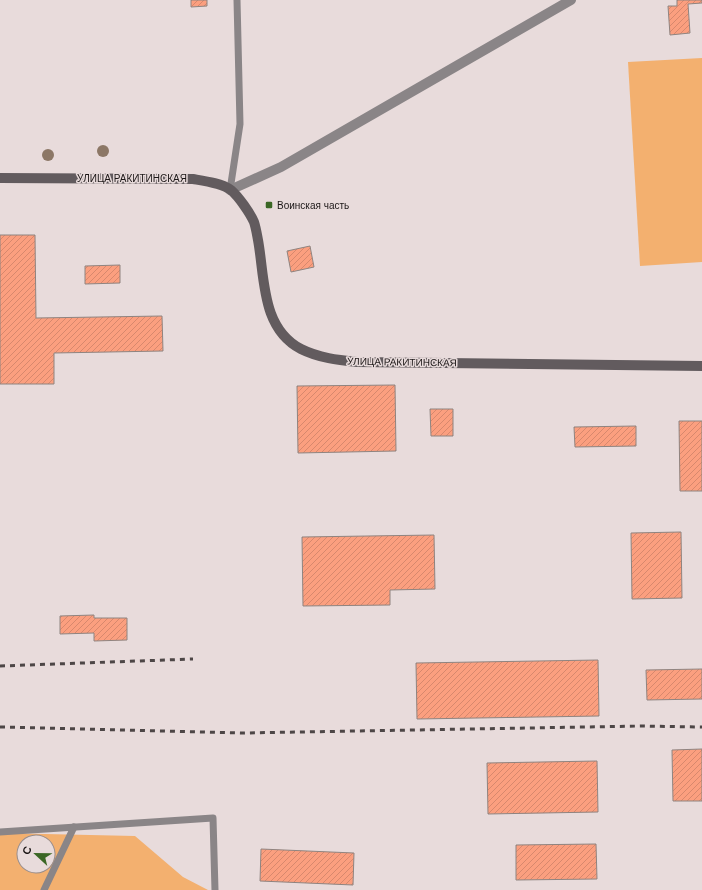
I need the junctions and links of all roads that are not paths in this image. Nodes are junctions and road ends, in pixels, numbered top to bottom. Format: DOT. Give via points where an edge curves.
graph roads {
  1 [pos="237,0"];
  2 [pos="571,0"];
  3 [pos="0,178"];
  4 [pos="230,190"];
  5 [pos="702,366"];
  6 [pos="74,827"];
  7 [pos="0,832"];
  8 [pos="44,890"];
  9 [pos="214,890"];
  1 -- 4 [label="lane" via="240,124"];
  2 -- 4 [label="street" via="281,167"];
  3 -- 4 [label="street, УЛИЦА РАКИТИНСКАЯ" via="193,179"];
  4 -- 5 [label="street, УЛИЦА РАКИТИНСКАЯ" via="242,202 254,222 265,296 274,321 285,337 301,349 325,358 357,362"];
  6 -- 7 [label="lane"];
  6 -- 8 [label="lane"];
  6 -- 9 [label="lane" via="213,818"];
}
